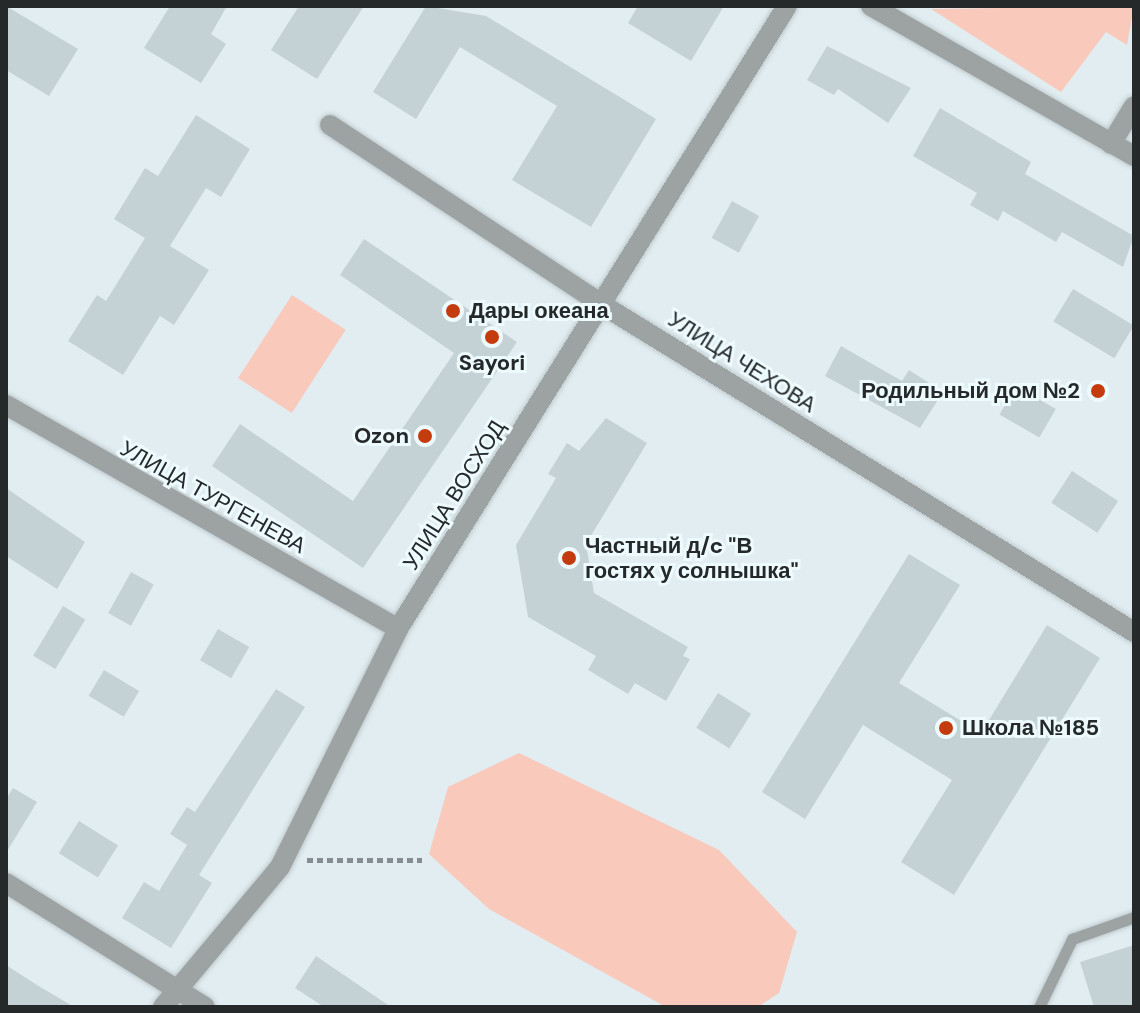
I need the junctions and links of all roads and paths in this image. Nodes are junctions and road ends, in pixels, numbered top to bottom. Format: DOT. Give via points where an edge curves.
graph roads {
  1 [pos="787,6"];
  2 [pos="871,6"];
  3 [pos="1134,106"];
  4 [pos="330,125"];
  5 [pos="1111,144"];
  6 [pos="1134,156"];
  7 [pos="601,304"];
  8 [pos="6,405"];
  9 [pos="398,629"];
  10 [pos="1134,632"];
  11 [pos="422,860"];
  12 [pos="280,867"];
  13 [pos="6,883"];
  14 [pos="1134,917"];
  15 [pos="174,988"];
  16 [pos="163,1007"];
  17 [pos="205,1007"];
  18 [pos="1039,1007"];
  1 -- 7 [label="street, УЛИЦА ВОСХОД"];
  2 -- 5 [label="street"];
  3 -- 5 [label="street"];
  4 -- 7 [label="street, УЛИЦА ЧЕХОВА"];
  5 -- 6 [label="street"];
  7 -- 9 [label="street, УЛИЦА ВОСХОД"];
  7 -- 10 [label="street, УЛИЦА ЧЕХОВА"];
  8 -- 9 [label="street, УЛИЦА ТУРГЕНЕВА"];
  9 -- 12 [label="street, УЛИЦА ВОСХОД"];
  11 -- 12 [label="path" via="312,859"];
  12 -- 15 [label="street, УЛИЦА ВОСХОД"];
  13 -- 15 [label="street"];
  14 -- 18 [label="lane" via="1072,939"];
  15 -- 16 [label="street, УЛИЦА ВОСХОД"];
  15 -- 17 [label="street"];
}
